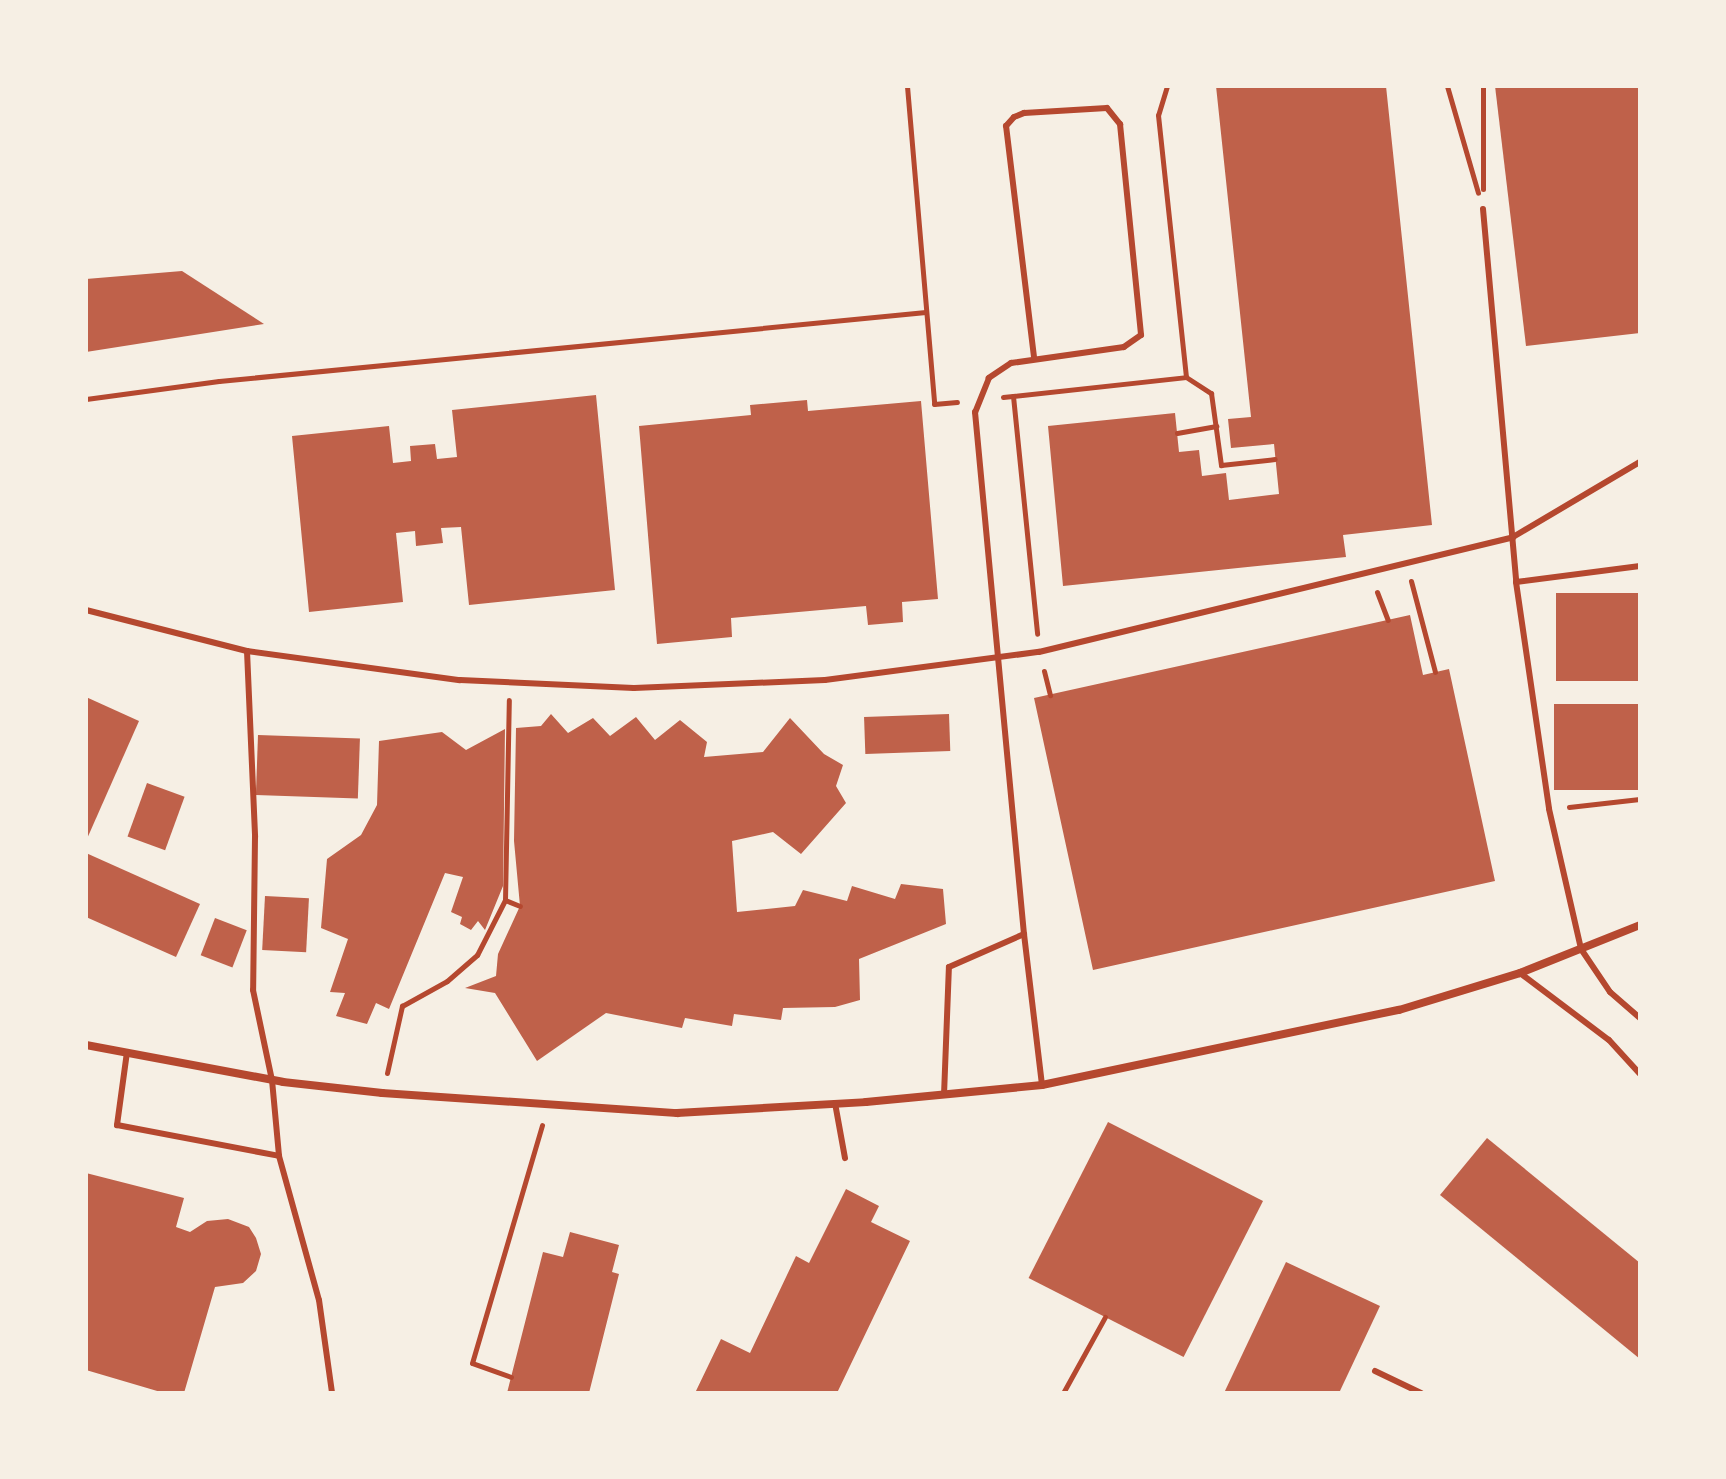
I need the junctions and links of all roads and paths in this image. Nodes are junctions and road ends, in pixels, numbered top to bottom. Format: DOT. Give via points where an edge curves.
graph roads {
  1 [pos="907,86"];
  2 [pos="1167,86"];
  3 [pos="1447,86"];
  4 [pos="1483,86"];
  5 [pos="1483,209"];
  6 [pos="926,312"];
  7 [pos="1034,357"];
  8 [pos="1186,377"];
  9 [pos="1013,396"];
  10 [pos="86,399"];
  11 [pos="977,400"];
  12 [pos="1216,426"];
  13 [pos="1177,433"];
  14 [pos="1275,459"];
  15 [pos="1640,462"];
  16 [pos="1513,537"];
  17 [pos="1406,564"];
  18 [pos="1640,566"];
  19 [pos="1369,572"];
  20 [pos="1516,582"];
  21 [pos="86,610"];
  22 [pos="1388,620"];
  23 [pos="247,651"];
  24 [pos="1039,652"];
  25 [pos="997,658"];
  26 [pos="1435,672"];
  27 [pos="509,683"];
  28 [pos="1050,695"];
  29 [pos="505,900"];
  30 [pos="520,906"];
  31 [pos="1640,925"];
  32 [pos="1024,934"];
  33 [pos="1581,949"];
  34 [pos="1520,973"];
  35 [pos="1640,1018"];
  36 [pos="86,1045"];
  37 [pos="127,1052"];
  38 [pos="1640,1074"];
  39 [pos="272,1080"];
  40 [pos="1042,1085"];
  41 [pos="382,1093"];
  42 [pos="944,1095"];
  43 [pos="835,1103"];
  44 [pos="548,1104"];
  45 [pos="279,1156"];
  46 [pos="845,1158"];
  47 [pos="1105,1317"];
  48 [pos="1375,1371"];
  49 [pos="511,1377"];
  50 [pos="332,1393"];
  51 [pos="1063,1393"];
  52 [pos="1421,1393"];
  1 -- 6 [label="path"];
  2 -- 8 [label="path" via="1158,115"];
  3 -- 5 [label="path"];
  4 -- 5 [label="path"];
  5 -- 16 [label="lane"];
  6 -- 10 [label="path" via="235,379"];
  6 -- 11 [label="path" via="934,404"];
  7 -- 7 [label="lane" via="1006,126 1024,113 1107,108 1120,124 1141,335 1124,347"];
  7 -- 11 [label="lane" via="998,369"];
  8 -- 9 [label="path"];
  8 -- 12 [label="path" via="1211,393"];
  9 -- 11 [label="path"];
  9 -- 24 [label="path"];
  11 -- 25 [label="lane"];
  12 -- 13 [label="path"];
  12 -- 14 [label="path" via="1221,465"];
  15 -- 16 [label="lane"];
  16 -- 17 [label="lane"];
  16 -- 20 [label="lane"];
  17 -- 19 [label="lane"];
  17 -- 26 [label="path"];
  18 -- 20 [label="lane"];
  19 -- 22 [label="path"];
  19 -- 24 [label="lane"];
  20 -- 33 [label="lane" via="1549,809"];
  21 -- 23 [label="lane"];
  23 -- 27 [label="lane" via="367,670"];
  23 -- 39 [label="lane" via="255,837 253,990"];
  24 -- 25 [label="lane"];
  24 -- 28 [label="path"];
  25 -- 27 [label="lane" via="825,680 634,688"];
  25 -- 32 [label="lane"];
  27 -- 29 [label="path"];
  29 -- 30 [label="path"];
  29 -- 41 [label="path" via="477,955 447,981 402,1006"];
  31 -- 33 [label="street"];
  32 -- 40 [label="lane"];
  32 -- 42 [label="lane" via="949,967"];
  33 -- 34 [label="street"];
  33 -- 35 [label="lane" via="1610,992"];
  34 -- 38 [label="lane" via="1609,1040"];
  34 -- 40 [label="street" via="1399,1010"];
  36 -- 37 [label="street"];
  37 -- 39 [label="street"];
  37 -- 45 [label="lane" via="117,1125"];
  39 -- 41 [label="street"];
  39 -- 45 [label="lane"];
  40 -- 42 [label="street"];
  41 -- 44 [label="street"];
  42 -- 43 [label="street"];
  43 -- 44 [label="street" via="677,1113"];
  43 -- 46 [label="lane"];
  44 -- 49 [label="path" via="472,1363"];
  45 -- 50 [label="lane" via="319,1300"];
  47 -- 51 [label="path"];
  48 -- 52 [label="lane"];
}
